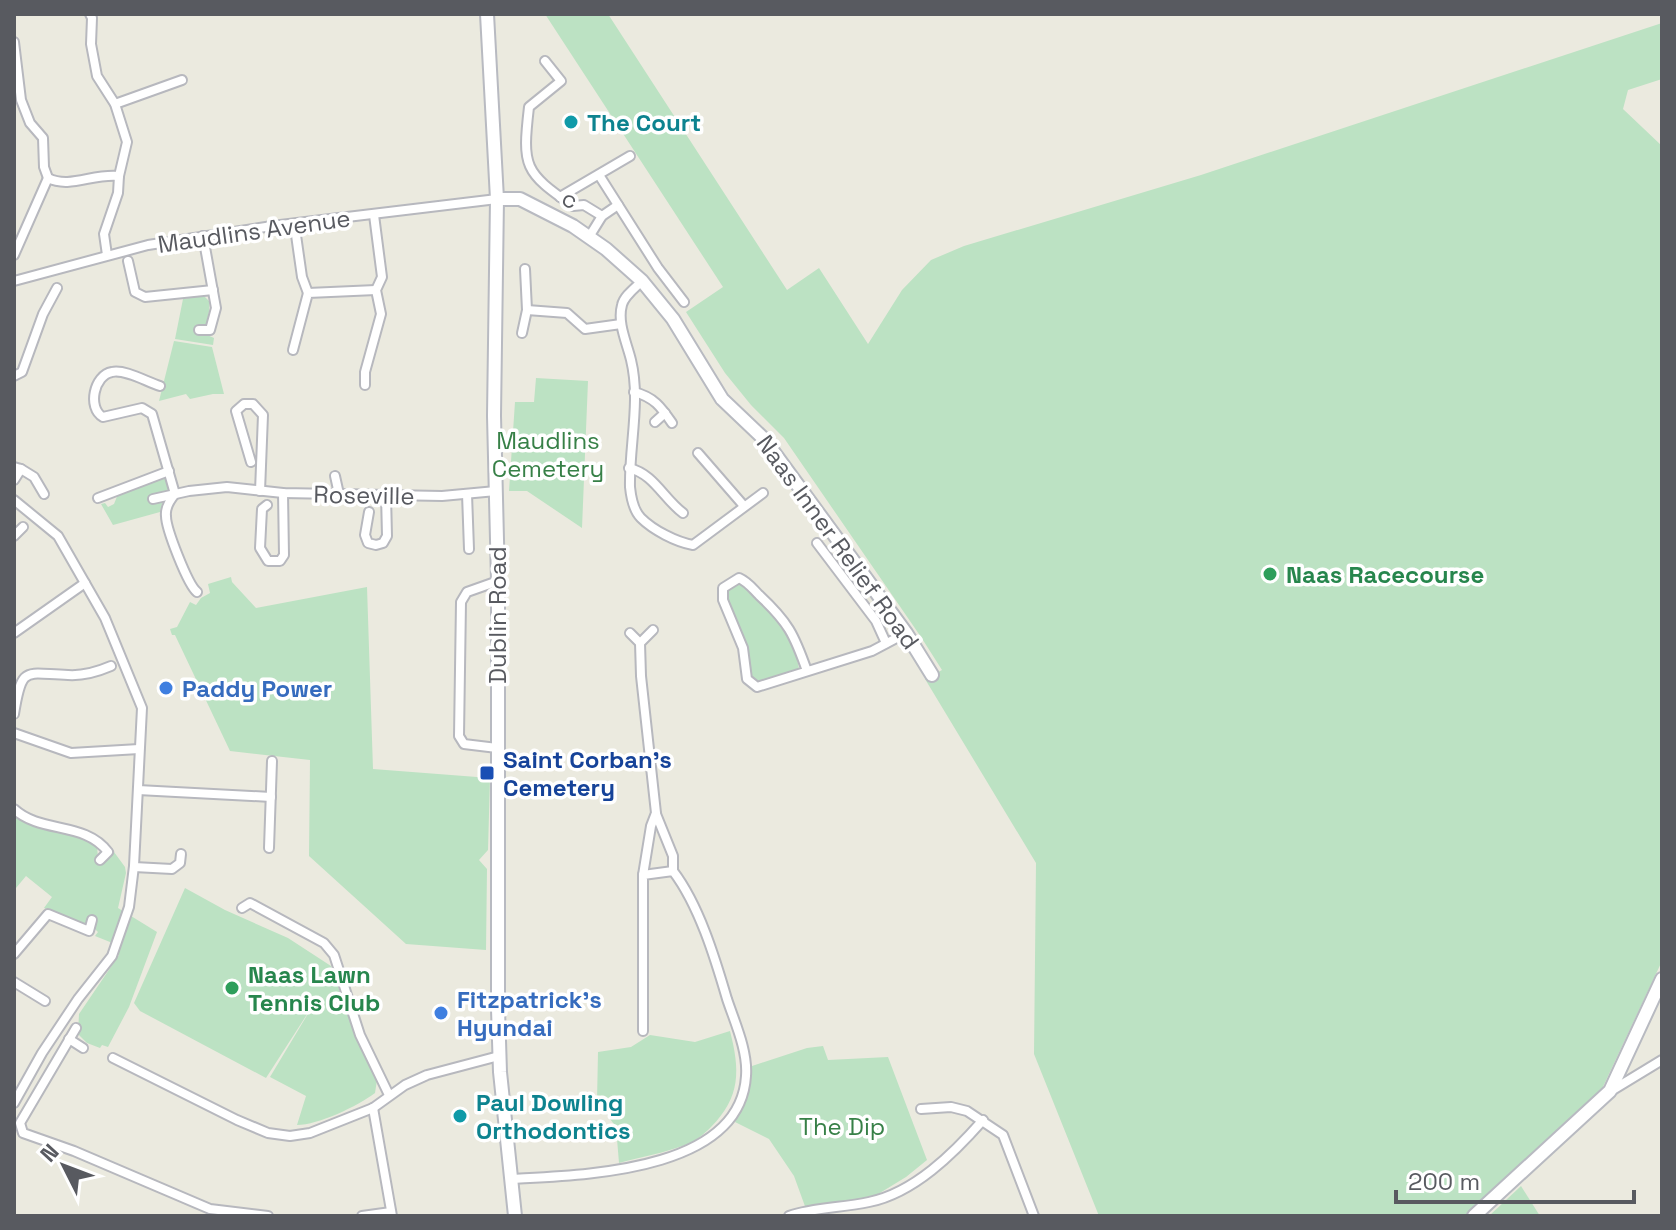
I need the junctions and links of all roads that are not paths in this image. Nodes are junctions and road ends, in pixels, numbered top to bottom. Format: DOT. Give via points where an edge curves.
graph roads {
  1 [pos="102,14"];
  2 [pos="487,14"];
  3 [pos="91,16"];
  4 [pos="15,44"];
  5 [pos="545,61"];
  6 [pos="182,80"];
  7 [pos="115,104"];
  8 [pos="630,156"];
  9 [pos="599,175"];
  10 [pos="119,176"];
  11 [pos="48,178"];
  12 [pos="560,197"];
  13 [pos="497,199"];
  14 [pos="618,205"];
  15 [pos="374,215"];
  16 [pos="602,216"];
  17 [pos="296,235"];
  18 [pos="203,236"];
  19 [pos="589,237"];
  20 [pos="14,255"];
  21 [pos="107,255"];
  22 [pos="128,261"];
  23 [pos="525,269"];
  24 [pos="14,281"];
  25 [pos="642,281"];
  26 [pos="57,288"];
  27 [pos="213,290"];
  28 [pos="376,290"];
  29 [pos="308,293"];
  30 [pos="682,295"];
  31 [pos="527,310"];
  32 [pos="621,324"];
  33 [pos="199,330"];
  34 [pos="522,333"];
  35 [pos="293,350"];
  36 [pos="14,376"];
  37 [pos="365,385"];
  38 [pos="160,386"];
  39 [pos="634,392"];
  40 [pos="665,413"];
  41 [pos="655,422"];
  42 [pos="672,423"];
  43 [pos="698,453"];
  44 [pos="251,462"];
  45 [pos="18,468"];
  46 [pos="629,468"];
  47 [pos="713,470"];
  48 [pos="169,471"];
  49 [pos="335,476"];
  50 [pos="705,478"];
  51 [pos="14,480"];
  52 [pos="260,491"];
  53 [pos="496,491"];
  54 [pos="283,493"];
  55 [pos="763,493"];
  56 [pos="44,494"];
  57 [pos="175,494"];
  58 [pos="339,494"];
  59 [pos="467,494"];
  60 [pos="386,495"];
  61 [pos="98,498"];
  62 [pos="153,499"];
  63 [pos="14,500"];
  64 [pos="267,505"];
  65 [pos="744,506"];
  66 [pos="369,512"];
  67 [pos="683,513"];
  68 [pos="23,527"];
  69 [pos="14,536"];
  70 [pos="817,543"];
  71 [pos="469,549"];
  72 [pos="498,581"];
  73 [pos="85,583"];
  74 [pos="197,592"];
  75 [pos="653,630"];
  76 [pos="14,633"];
  77 [pos="630,633"];
  78 [pos="906,633"];
  79 [pos="640,643"];
  80 [pos="886,643"];
  81 [pos="111,666"];
  82 [pos="807,671"];
  83 [pos="932,675"];
  84 [pos="14,714"];
  85 [pos="14,733"];
  86 [pos="497,748"];
  87 [pos="139,749"];
  88 [pos="272,761"];
  89 [pos="138,790"];
  90 [pos="271,797"];
  91 [pos="14,809"];
  92 [pos="656,813"];
  93 [pos="269,848"];
  94 [pos="181,854"];
  95 [pos="100,860"];
  96 [pos="134,867"];
  97 [pos="673,871"];
  98 [pos="643,875"];
  99 [pos="242,908"];
  100 [pos="92,920"];
  101 [pos="14,954"];
  102 [pos="1662,979"];
  103 [pos="14,982"];
  104 [pos="45,1001"];
  105 [pos="76,1028"];
  106 [pos="643,1031"];
  107 [pos="69,1039"];
  108 [pos="83,1048"];
  109 [pos="499,1056"];
  110 [pos="113,1058"];
  111 [pos="1662,1060"];
  112 [pos="1610,1091"];
  113 [pos="389,1095"];
  114 [pos="14,1103"];
  115 [pos="373,1108"];
  116 [pos="921,1109"];
  117 [pos="983,1120"];
  118 [pos="511,1179"];
  119 [pos="209,1212"];
  120 [pos="392,1214"];
  121 [pos="793,1215"];
  122 [pos="268,1216"];
  123 [pos="362,1216"];
  124 [pos="515,1216"];
  125 [pos="1034,1216"];
  126 [pos="1474,1216"];
  1 -- 3 [label="street"];
  2 -- 13 [label="main road, Dublin Road"];
  3 -- 7 [label="street" via="97,76"];
  4 -- 11 [label="street" via="21,100 43,138"];
  5 -- 12 [label="street, c" via="561,81 529,107 528,166 538,182"];
  6 -- 7 [label="street"];
  7 -- 10 [label="street" via="127,142"];
  8 -- 9 [label="street"];
  9 -- 12 [label="street"];
  9 -- 14 [label="street"];
  10 -- 11 [label="street" via="94,175 65,183"];
  10 -- 21 [label="street" via="104,234"];
  11 -- 20 [label="street"];
  12 -- 16 [label="street, c"];
  13 -- 15 [label="street, Maudlins Avenue"];
  13 -- 19 [label="main road, Naas Inner Relief Road" via="536,205"];
  13 -- 53 [label="main road, Dublin Road"];
  14 -- 16 [label="street"];
  14 -- 30 [label="street"];
  15 -- 18 [label="street, Maudlins Avenue"];
  15 -- 28 [label="street" via="382,277"];
  16 -- 19 [label="street"];
  17 -- 29 [label="street"];
  18 -- 21 [label="street, Maudlins Avenue"];
  18 -- 27 [label="street"];
  19 -- 25 [label="main road, Naas Inner Relief Road"];
  21 -- 24 [label="street, Maudlins Avenue"];
  22 -- 27 [label="street" via="135,292 145,297"];
  23 -- 31 [label="street"];
  25 -- 32 [label="street" via="623,300"];
  25 -- 78 [label="main road, Naas Inner Relief Road" via="673,319 722,399 764,439"];
  26 -- 36 [label="street" via="22,372"];
  27 -- 33 [label="street" via="216,308 210,330"];
  28 -- 29 [label="street"];
  28 -- 37 [label="street" via="381,314"];
  29 -- 35 [label="street"];
  31 -- 32 [label="street" via="567,313 585,329"];
  31 -- 34 [label="street"];
  32 -- 39 [label="street"];
  38 -- 48 [label="street" via="116,371 107,373 93,404 103,417 148,409"];
  39 -- 40 [label="street" via="657,402"];
  39 -- 46 [label="street"];
  40 -- 41 [label="street"];
  40 -- 42 [label="street"];
  43 -- 47 [label="street"];
  44 -- 52 [label="street" via="236,411 244,404 253,404 263,415"];
  45 -- 51 [label="street"];
  45 -- 56 [label="street" via="34,477"];
  46 -- 65 [label="street" via="632,502 640,517 679,543 693,545"];
  46 -- 67 [label="street" via="644,471 669,509"];
  47 -- 50 [label="street"];
  47 -- 65 [label="street"];
  48 -- 57 [label="street"];
  48 -- 61 [label="street"];
  49 -- 58 [label="street"];
  52 -- 54 [label="street, Roseville"];
  52 -- 57 [label="street, Roseville" via="227,487"];
  53 -- 59 [label="street, Roseville"];
  53 -- 72 [label="main road, Dublin Road"];
  54 -- 58 [label="street, Roseville"];
  54 -- 64 [label="street" via="280,561 268,561 260,548 262,509"];
  55 -- 65 [label="street"];
  57 -- 62 [label="street, Roseville"];
  57 -- 74 [label="street" via="165,515 183,573"];
  58 -- 60 [label="street, Roseville"];
  59 -- 60 [label="street, Roseville"];
  59 -- 71 [label="street"];
  60 -- 66 [label="street" via="383,543 368,543"];
  63 -- 73 [label="street" via="58,536"];
  68 -- 69 [label="street"];
  70 -- 80 [label="street" via="876,621"];
  72 -- 86 [label="main road, Dublin Road"];
  72 -- 86 [label="street" via="467,592 461,602 459,736 464,744"];
  73 -- 76 [label="street"];
  73 -- 87 [label="street" via="142,708"];
  75 -- 79 [label="street"];
  77 -- 79 [label="street"];
  78 -- 80 [label="street"];
  78 -- 83 [label="main road, Naas Inner Relief Road"];
  79 -- 92 [label="street"];
  80 -- 82 [label="street"];
  81 -- 84 [label="street" via="92,674 29,674"];
  82 -- 82 [label="street" via="757,687 751,684 723,588 739,578 749,582 795,635"];
  85 -- 87 [label="street" via="71,753"];
  86 -- 109 [label="main road, Dublin Road"];
  87 -- 89 [label="street"];
  88 -- 90 [label="street"];
  89 -- 90 [label="street"];
  89 -- 96 [label="street"];
  90 -- 93 [label="street"];
  91 -- 95 [label="street" via="36,823 93,838 108,852"];
  92 -- 97 [label="street" via="673,856"];
  92 -- 98 [label="street"];
  94 -- 96 [label="street" via="172,869"];
  96 -- 114 [label="street" via="129,907 112,956 78,999"];
  97 -- 98 [label="street"];
  97 -- 118 [label="street" via="686,888 742,1048 746,1076 738,1102 722,1127 691,1150 610,1172"];
  98 -- 106 [label="street"];
  99 -- 113 [label="street" via="250,903 271,913 324,943 334,955 360,1035"];
  100 -- 101 [label="street" via="89,931 48,914"];
  102 -- 112 [label="main road"];
  103 -- 104 [label="street"];
  105 -- 107 [label="street"];
  107 -- 108 [label="street"];
  107 -- 119 [label="street" via="20,1123 23,1133"];
  109 -- 113 [label="street" via="427,1075"];
  109 -- 118 [label="main road, Dublin Road"];
  110 -- 115 [label="street" via="268,1133 310,1133"];
  111 -- 112 [label="street"];
  112 -- 126 [label="main road"];
  113 -- 115 [label="street"];
  115 -- 120 [label="street"];
  116 -- 117 [label="street" via="951,1107"];
  117 -- 121 [label="street" via="913,1184 872,1202"];
  117 -- 125 [label="street" via="1003,1135"];
  118 -- 124 [label="main road, Dublin Road"];
  119 -- 122 [label="street"];
  120 -- 123 [label="street"];
}
